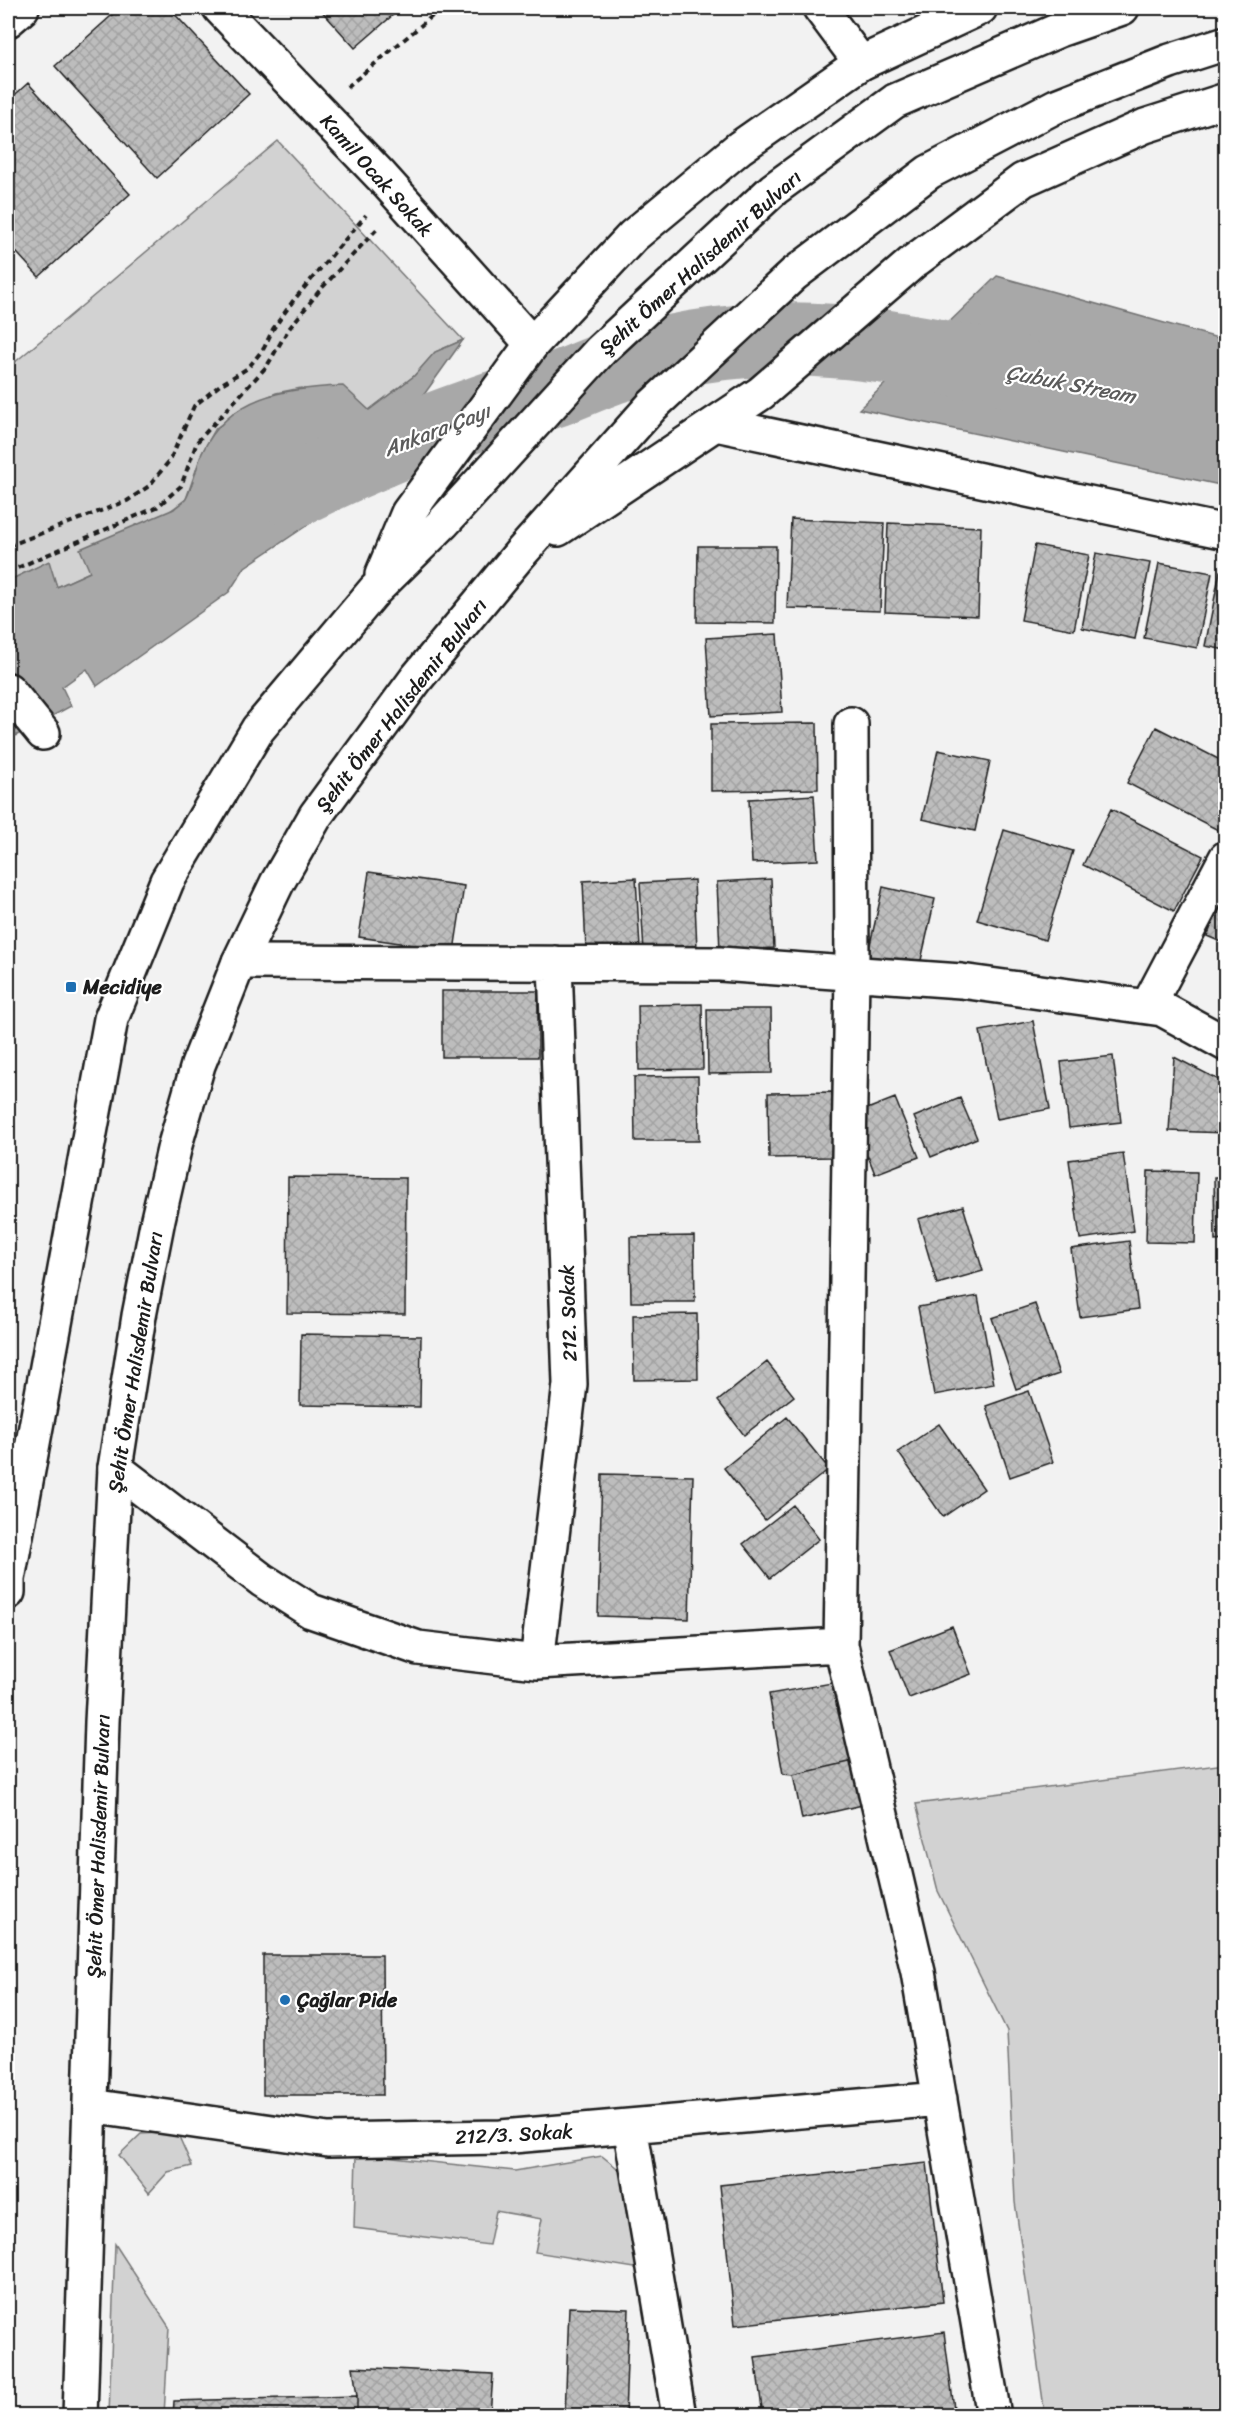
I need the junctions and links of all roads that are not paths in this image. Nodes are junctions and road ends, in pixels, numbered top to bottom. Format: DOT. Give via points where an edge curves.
graph roads {
  1 [pos="22,8"];
  2 [pos="220,8"];
  3 [pos="820,8"];
  4 [pos="980,8"];
  5 [pos="1122,8"];
  6 [pos="8,20"];
  7 [pos="1226,43"];
  8 [pos="861,63"];
  9 [pos="1226,100"];
  10 [pos="524,356"];
  11 [pos="717,424"];
  12 [pos="1226,532"];
  13 [pos="519,555"];
  14 [pos="375,590"];
  15 [pos="8,690"];
  16 [pos="851,724"];
  17 [pos="43,733"];
  18 [pos="1226,858"];
  19 [pos="239,962"];
  20 [pos="555,963"];
  21 [pos="852,973"];
  22 [pos="1148,1006"];
  23 [pos="1226,1044"];
  24 [pos="115,1468"];
  25 [pos="8,1592"];
  26 [pos="842,1645"];
  27 [pos="537,1662"];
  28 [pos="940,2099"];
  29 [pos="90,2106"];
  30 [pos="630,2126"];
  31 [pos="80,2415"];
  32 [pos="680,2415"];
  33 [pos="994,2415"];
  1 -- 6 [label="main road"];
  2 -- 10 [label="main road, Kamil Ocak Sokak" via="397,195"];
  3 -- 8 [label="main road"];
  4 -- 8 [label="main road, Şehit Ömer Halisdemir Bulvarı"];
  5 -- 14 [label="main road, Şehit Ömer Halisdemir Bulvarı" via="1059,30 895,101 774,189 601,350 443,523"];
  7 -- 13 [label="main road, Şehit Ömer Halisdemir Bulvarı" via="1056,106 929,172 794,274 652,406"];
  8 -- 10 [label="main road, Şehit Ömer Halisdemir Bulvarı" via="739,148 633,236"];
  9 -- 11 [label="main road, Şehit Ömer Halisdemir Bulvarı" via="1145,126 1023,180 913,262 761,393"];
  10 -- 14 [label="main road, Şehit Ömer Halisdemir Bulvarı" via="408,513"];
  11 -- 12 [label="main road"];
  11 -- 13 [label="main road, Şehit Ömer Halisdemir Bulvarı"];
  13 -- 19 [label="main road, Şehit Ömer Halisdemir Bulvarı" via="416,679 316,814"];
  14 -- 25 [label="main road, Şehit Ömer Halisdemir Bulvarı" via="258,729 167,881 111,1019"];
  15 -- 17 [label="main road"];
  16 -- 21 [label="main road"];
  18 -- 22 [label="main road"];
  19 -- 20 [label="main road"];
  19 -- 24 [label="main road, Şehit Ömer Halisdemir Bulvarı" via="198,1065 175,1145 139,1316"];
  20 -- 21 [label="main road" via="720,964"];
  20 -- 27 [label="main road, 212. Sokak" via="570,1384"];
  21 -- 22 [label="main road" via="961,981"];
  21 -- 26 [label="main road"];
  22 -- 23 [label="main road" via="1162,1009"];
  24 -- 27 [label="main road" via="262,1580 311,1611 418,1648"];
  24 -- 29 [label="main road, Şehit Ömer Halisdemir Bulvarı" via="102,1722"];
  26 -- 27 [label="main road"];
  26 -- 28 [label="main road" via="918,1972"];
  28 -- 30 [label="main road, 212/3. Sokak"];
  28 -- 33 [label="main road"];
  29 -- 30 [label="main road, 212/3. Sokak" via="328,2140 501,2137"];
  29 -- 31 [label="main road, Şehit Ömer Halisdemir Bulvarı"];
  30 -- 32 [label="main road"];
}
